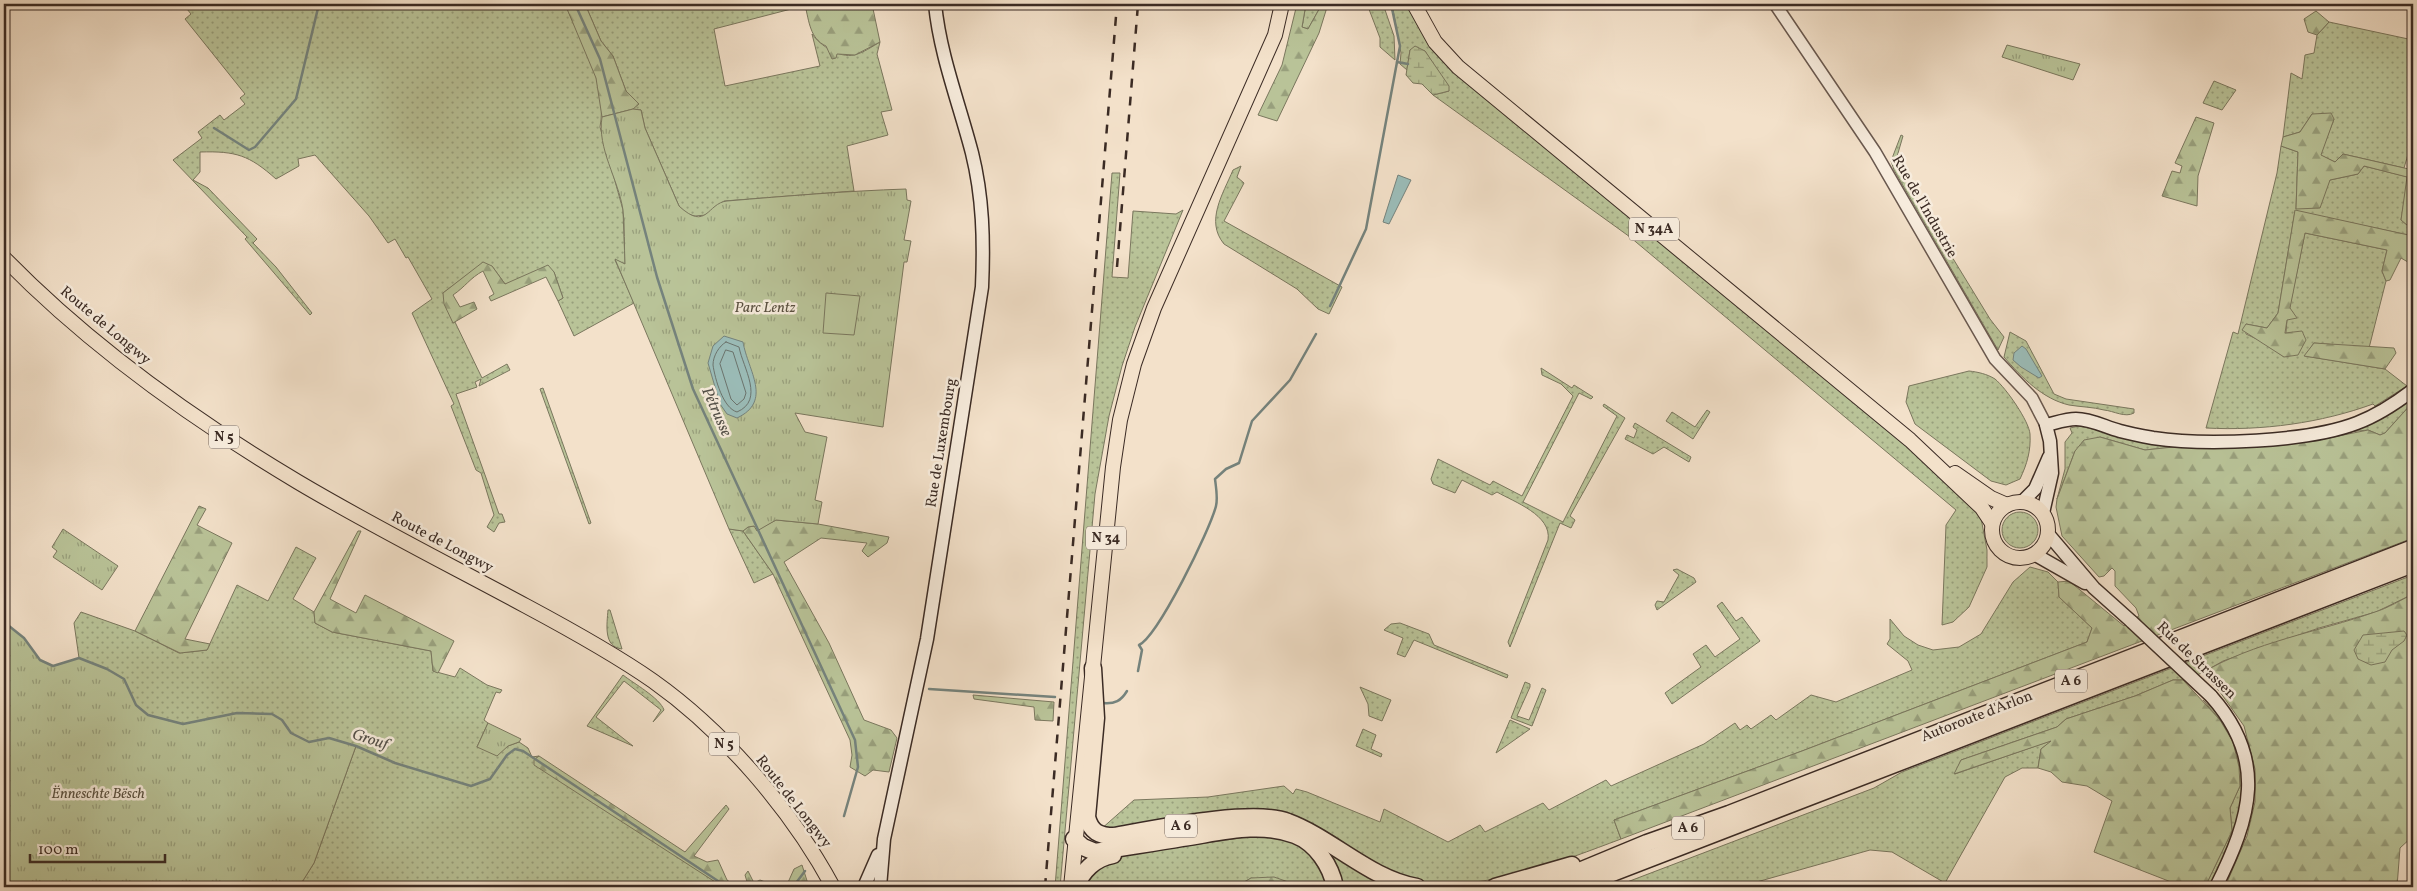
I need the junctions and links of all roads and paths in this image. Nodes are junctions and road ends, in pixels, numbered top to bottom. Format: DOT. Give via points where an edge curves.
graph roads {
  1 [pos="935,4"];
  2 [pos="1282,4"];
  3 [pos="1414,4"];
  4 [pos="1775,4"];
  5 [pos="4,258"];
  6 [pos="2413,390"];
  7 [pos="2046,425"];
  8 [pos="1910,440"];
  9 [pos="2050,455"];
  10 [pos="2022,502"];
  11 [pos="2008,504"];
  12 [pos="2043,513"];
  13 [pos="1992,523"];
  14 [pos="2049,535"];
  15 [pos="2413,548"];
  16 [pos="2034,554"];
  17 [pos="2413,564"];
  18 [pos="2094,588"];
  19 [pos="1093,668"];
  20 [pos="1258,817"];
  21 [pos="1200,836"];
  22 [pos="884,839"];
  23 [pos="1074,839"];
  24 [pos="1647,843"];
  25 [pos="1614,873"];
  26 [pos="834,886"];
  27 [pos="864,887"];
  28 [pos="872,887"];
  29 [pos="880,887"];
  30 [pos="1071,887"];
  31 [pos="1076,887"];
  32 [pos="1335,887"];
  33 [pos="1417,887"];
  34 [pos="1495,887"];
  35 [pos="1541,887"];
  36 [pos="1576,887"];
  37 [pos="1594,887"];
  38 [pos="2216,887"];
  1 -- 22 [label="main road, Rue de Luxembourg" via="940,39 980,193 984,242 982,286 927,639"];
  2 -- 19 [label="main road, N 34" via="1275,35 1177,254 1134,364 1120,420 1113,468"];
  3 -- 8 [label="main road, N 34A" via="1435,42 1458,67"];
  4 -- 7 [label="street, Rue de l'Industrie" via="1875,152 1995,359 2032,398"];
  5 -- 26 [label="main road, Route de Longwy / N 5" via="90,337 220,434 315,492 594,644 654,682 708,728 757,779 804,838"];
  6 -- 7 [label="main road" via="2388,408 2356,423 2313,434 2272,439 2156,438 2075,419"];
  7 -- 9 [label="main road"];
  8 -- 11 [label="main road, N 34A" via="1991,498"];
  8 -- 13 [label="main road, N 34A" via="1982,508"];
  9 -- 10 [label="main road" via="2035,489"];
  9 -- 12 [label="main road" via="2052,473"];
  10 -- 11 [label="main road"];
  10 -- 12 [label="main road"];
  11 -- 13 [label="main road"];
  12 -- 14 [label="main road"];
  13 -- 16 [label="main road" via="1993,538 2001,551 2020,559"];
  14 -- 16 [label="main road" via="2041,550"];
  14 -- 18 [label="main road, Rue de Strassen"];
  15 -- 24 [label="highway, Autoroute d'Arlon / A 6"];
  16 -- 18 [label="main road, Rue de Strassen"];
  17 -- 25 [label="highway, Autoroute d'Arlon / A 6"];
  18 -- 38 [label="main road, Rue de Strassen, bridge" via="2211,696 2238,732 2245,752 2249,787 2240,833"];
  19 -- 20 [label="highway, A 6" via="1096,718 1087,817 1094,831 1103,836 1114,836"];
  19 -- 23 [label="main road, N 34"];
  20 -- 23 [label="highway, A 6" via="1232,824 1114,841"];
  20 -- 33 [label="highway, A 6" via="1287,821 1315,834 1380,874"];
  21 -- 23 [label="highway, A 6" via="1095,852"];
  21 -- 31 [label="highway, A 6" via="1108,856 1091,864"];
  21 -- 32 [label="highway, A 6" via="1248,829 1295,835 1309,843 1325,860"];
  22 -- 27 [label="main road"];
  22 -- 28 [label="main road"];
  22 -- 29 [label="main road, Rue de Luxembourg"];
  23 -- 30 [label="main road, N 34"];
  24 -- 34 [label="highway, A 6"];
  24 -- 35 [label="highway, Autoroute d'Arlon / A 6"];
  25 -- 36 [label="highway, Autoroute d'Arlon / A 6"];
  25 -- 37 [label="highway, A 6"];
}
